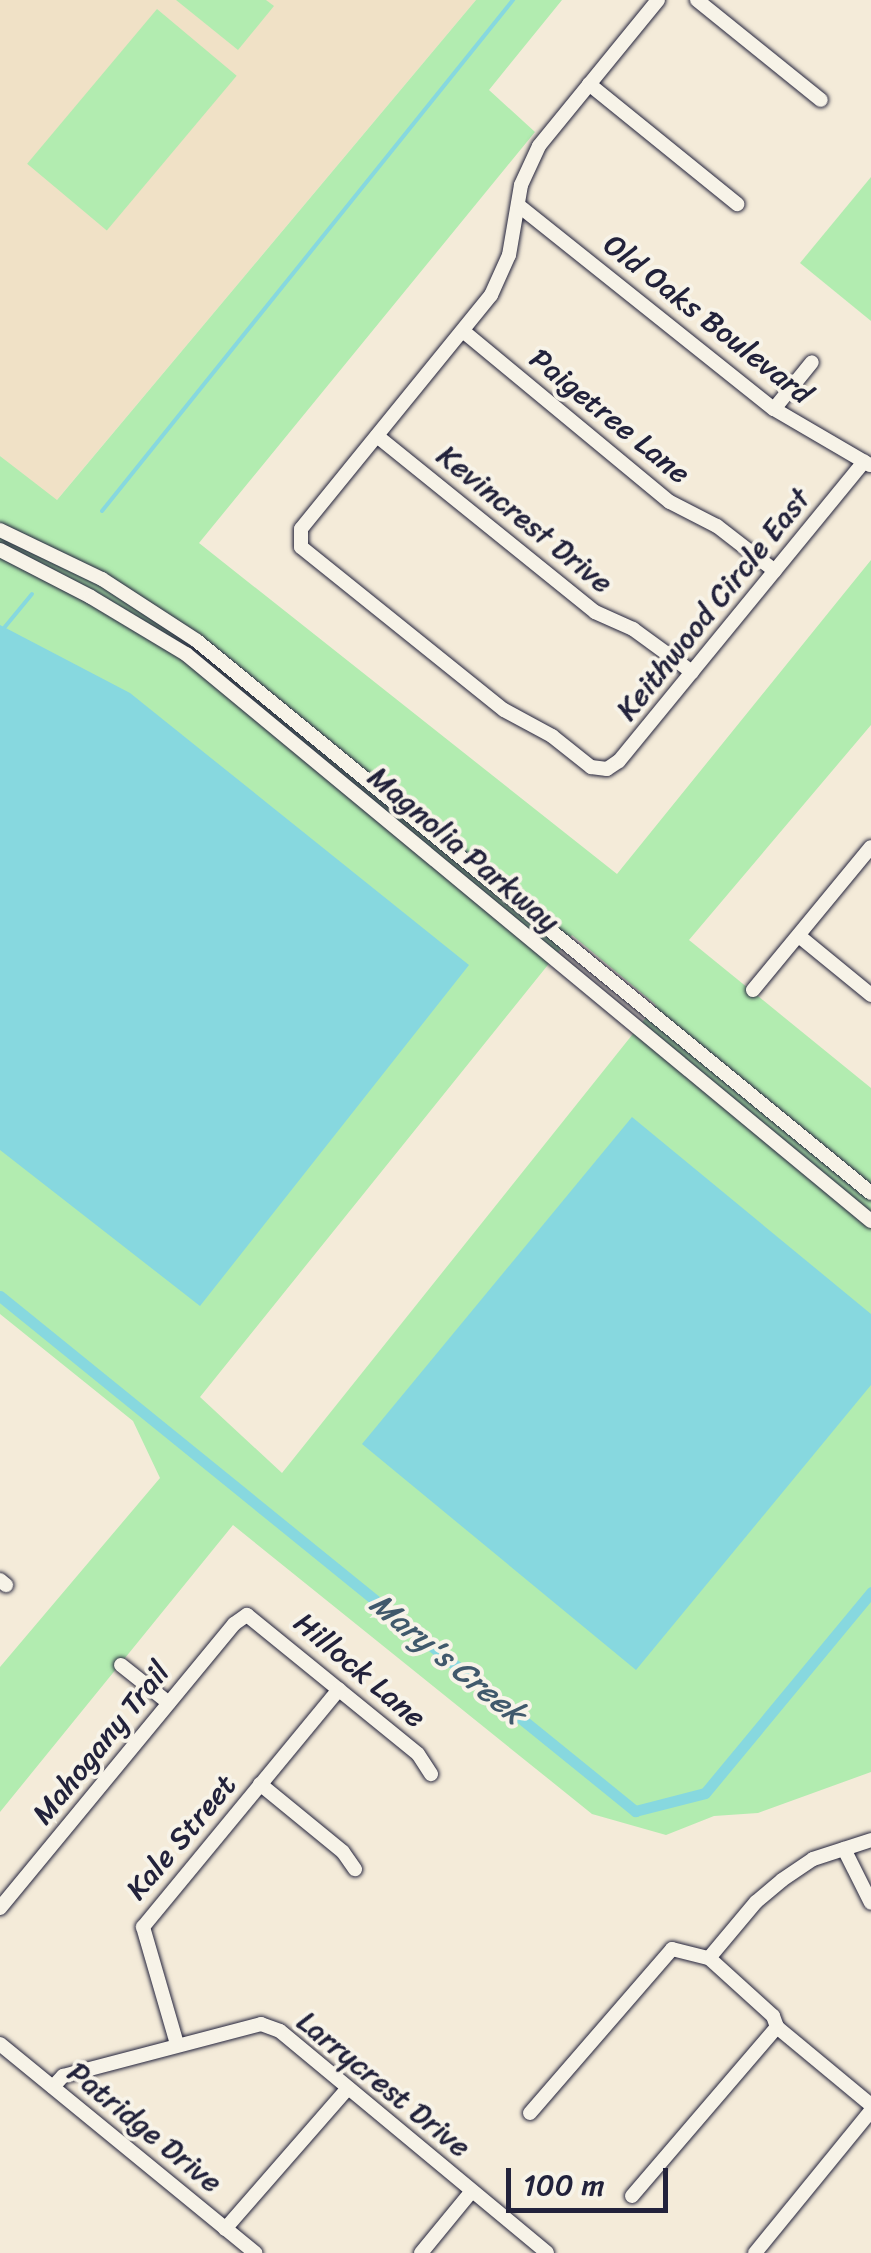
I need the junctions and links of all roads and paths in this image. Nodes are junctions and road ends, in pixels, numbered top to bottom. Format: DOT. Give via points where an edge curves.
graph roads {
  1 [pos="658,0"];
  2 [pos="697,0"];
  3 [pos="589,84"];
  4 [pos="821,100"];
  5 [pos="737,204"];
  6 [pos="518,206"];
  7 [pos="463,331"];
  8 [pos="812,362"];
  9 [pos="774,409"];
  10 [pos="378,436"];
  11 [pos="868,464"];
  12 [pos="0,530"];
  13 [pos="0,550"];
  14 [pos="775,571"];
  15 [pos="178,628"];
  16 [pos="168,644"];
  17 [pos="692,672"];
  18 [pos="871,847"];
  19 [pos="547,925"];
  20 [pos="799,936"];
  21 [pos="532,942"];
  22 [pos="754,990"];
  23 [pos="871,995"];
  24 [pos="704,1053"];
  25 [pos="688,1071"];
  26 [pos="871,1193"];
  27 [pos="871,1221"];
  28 [pos="246,1616"];
  29 [pos="120,1665"];
  30 [pos="339,1689"];
  31 [pos="168,1704"];
  32 [pos="431,1774"];
  33 [pos="260,1784"];
  34 [pos="871,1840"];
  35 [pos="844,1849"];
  36 [pos="355,1869"];
  37 [pos="871,1902"];
  38 [pos="0,1908"];
  39 [pos="709,1958"];
  40 [pos="777,2026"];
  41 [pos="0,2044"];
  42 [pos="177,2044"];
  43 [pos="53,2087"];
  44 [pos="348,2088"];
  45 [pos="871,2108"];
  46 [pos="530,2113"];
  47 [pos="472,2191"];
  48 [pos="632,2196"];
  49 [pos="225,2229"];
  50 [pos="764,2251"];
  51 [pos="255,2253"];
  52 [pos="421,2253"];
  53 [pos="547,2253"];
  1 -- 3 [label="street"];
  2 -- 4 [label="street"];
  3 -- 5 [label="street"];
  3 -- 6 [label="street" via="527,168"];
  6 -- 7 [label="street" via="502,276"];
  6 -- 9 [label="street, Old Oaks Boulevard"];
  7 -- 10 [label="street"];
  7 -- 14 [label="street, Paigetree Lane" via="670,502 717,526"];
  8 -- 9 [label="street"];
  9 -- 11 [label="street, Old Oaks Boulevard"];
  10 -- 17 [label="street, Kevincrest Drive" via="595,612 633,629"];
  10 -- 17 [label="street, Keithwood Circle East" via="299,537 305,553 504,710 597,770 607,770"];
  11 -- 14 [label="street, Keithwood Circle East"];
  12 -- 15 [label="street, Magnolia Parkway" via="102,580"];
  13 -- 16 [label="street, Magnolia Parkway"];
  14 -- 17 [label="street, Keithwood Circle East"];
  15 -- 16 [label="street"];
  15 -- 19 [label="street, Magnolia Parkway"];
  16 -- 21 [label="street, Magnolia Parkway"];
  18 -- 20 [label="street"];
  19 -- 21 [label="street"];
  19 -- 24 [label="street, Magnolia Parkway"];
  20 -- 22 [label="street"];
  20 -- 23 [label="street"];
  21 -- 25 [label="street, Magnolia Parkway"];
  24 -- 25 [label="street"];
  24 -- 26 [label="street, Magnolia Parkway"];
  25 -- 27 [label="street, Magnolia Parkway"];
  28 -- 30 [label="street, Hillock Lane"];
  28 -- 31 [label="street, Mahogany Trail"];
  29 -- 31 [label="street"];
  30 -- 32 [label="street, Hillock Lane" via="418,1754"];
  30 -- 33 [label="street, Kale Street"];
  31 -- 38 [label="street, Mahogany Trail"];
  33 -- 36 [label="street"];
  33 -- 42 [label="street, Kale Street" via="143,1927"];
  34 -- 35 [label="street"];
  35 -- 37 [label="street"];
  35 -- 39 [label="street" via="813,1859 756,1902"];
  39 -- 40 [label="street"];
  39 -- 46 [label="street" via="672,1949"];
  40 -- 45 [label="street"];
  40 -- 48 [label="street"];
  41 -- 43 [label="street, Patridge Drive"];
  42 -- 43 [label="street, Larrycrest Drive" via="63,2076"];
  42 -- 44 [label="street, Larrycrest Drive" via="262,2024 280,2031"];
  43 -- 49 [label="street, Patridge Drive"];
  44 -- 47 [label="street, Larrycrest Drive"];
  44 -- 49 [label="street"];
  45 -- 50 [label="street"];
  47 -- 52 [label="street"];
  47 -- 53 [label="street, Larrycrest Drive"];
  49 -- 51 [label="street, Patridge Drive"];
}
